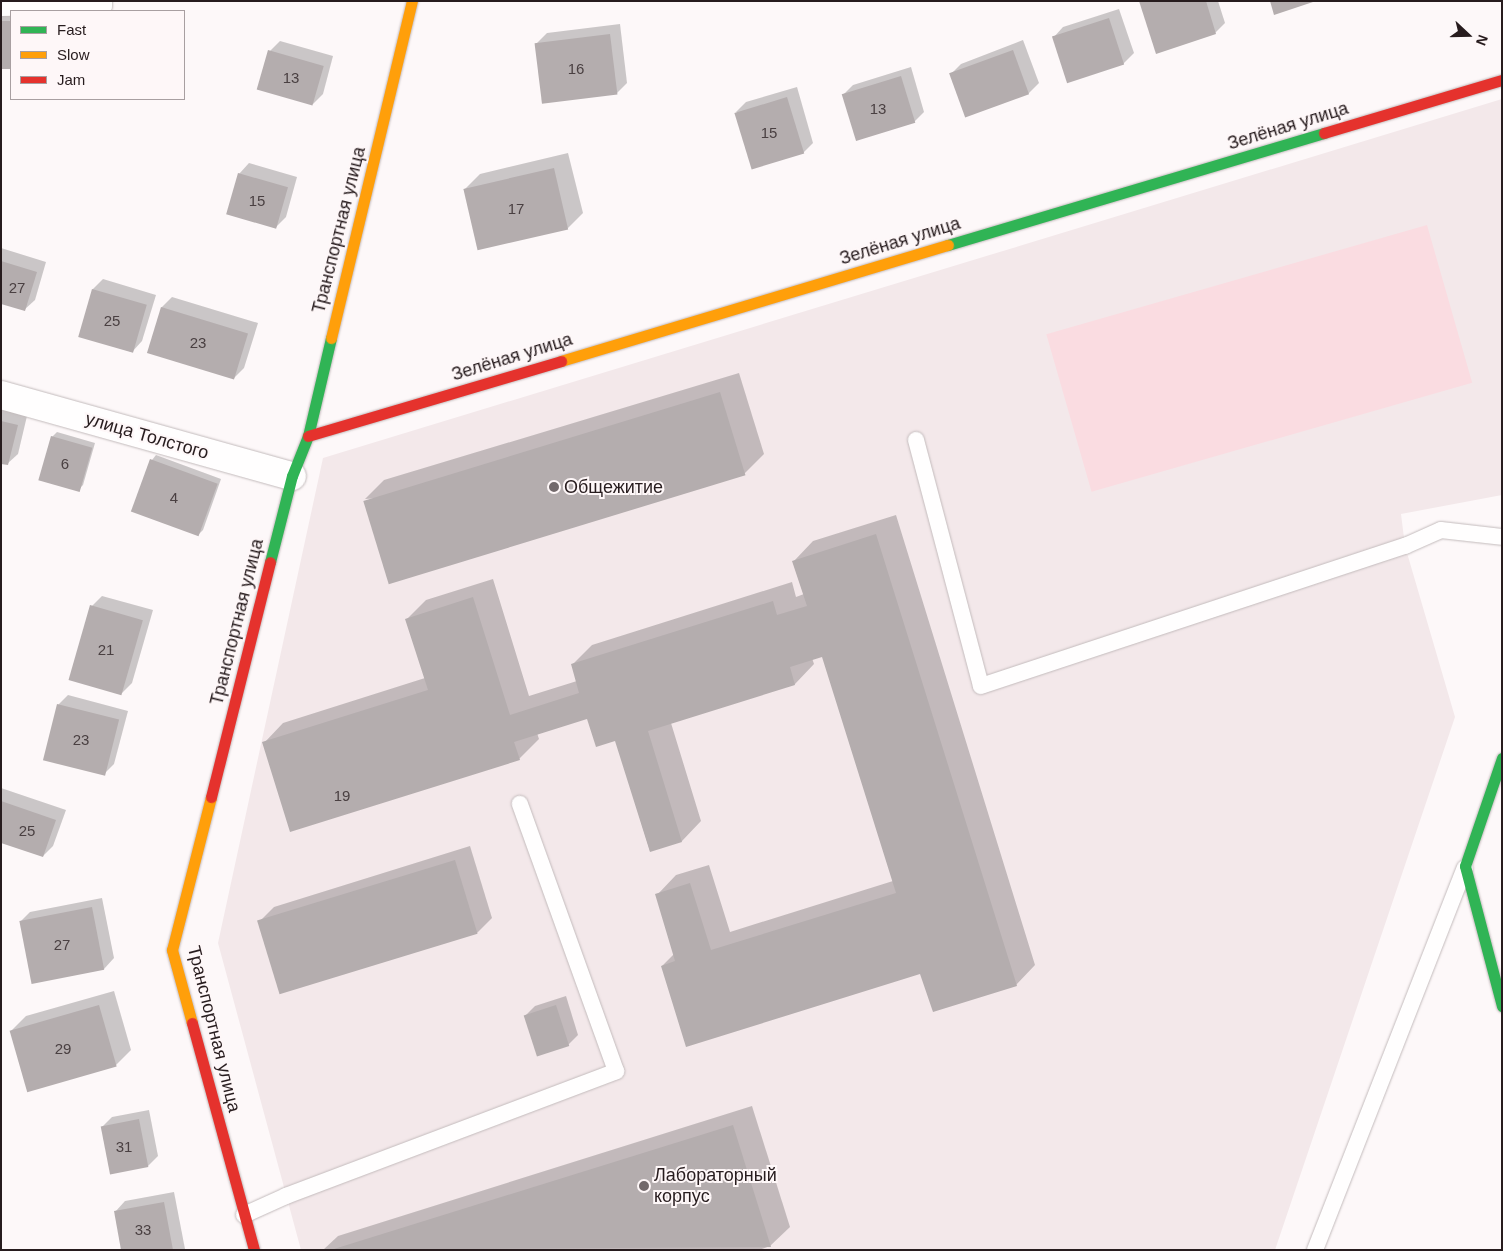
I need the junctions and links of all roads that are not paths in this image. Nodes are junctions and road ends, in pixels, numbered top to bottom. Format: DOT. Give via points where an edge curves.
graph roads {
  1 [pos="104,1"];
  2 [pos="412,1"];
  3 [pos="1,8"];
  4 [pos="1502,80"];
  5 [pos="1,395"];
  6 [pos="308,436"];
  7 [pos="916,440"];
  8 [pos="292,476"];
  9 [pos="1502,537"];
  10 [pos="1502,758"];
  11 [pos="520,804"];
  12 [pos="1465,866"];
  13 [pos="1502,1006"];
  14 [pos="244,1215"];
  15 [pos="254,1250"];
  16 [pos="1315,1250"];
  1 -- 3 [label="lane" via="104,6"];
  2 -- 6 [label="street, Транспортная улица"];
  4 -- 6 [label="street, Зелёная улица"];
  5 -- 8 [label="street, улица Толстого"];
  6 -- 8 [label="street, Транспортная улица"];
  7 -- 9 [label="lane" via="981,686 1405,546 1441,530"];
  8 -- 14 [label="street, Транспортная улица" via="172,950"];
  10 -- 12 [label="street"];
  11 -- 14 [label="lane" via="616,1071 286,1196"];
  12 -- 13 [label="street"];
  12 -- 16 [label="lane"];
  14 -- 15 [label="street, Транспортная улица"];
}
